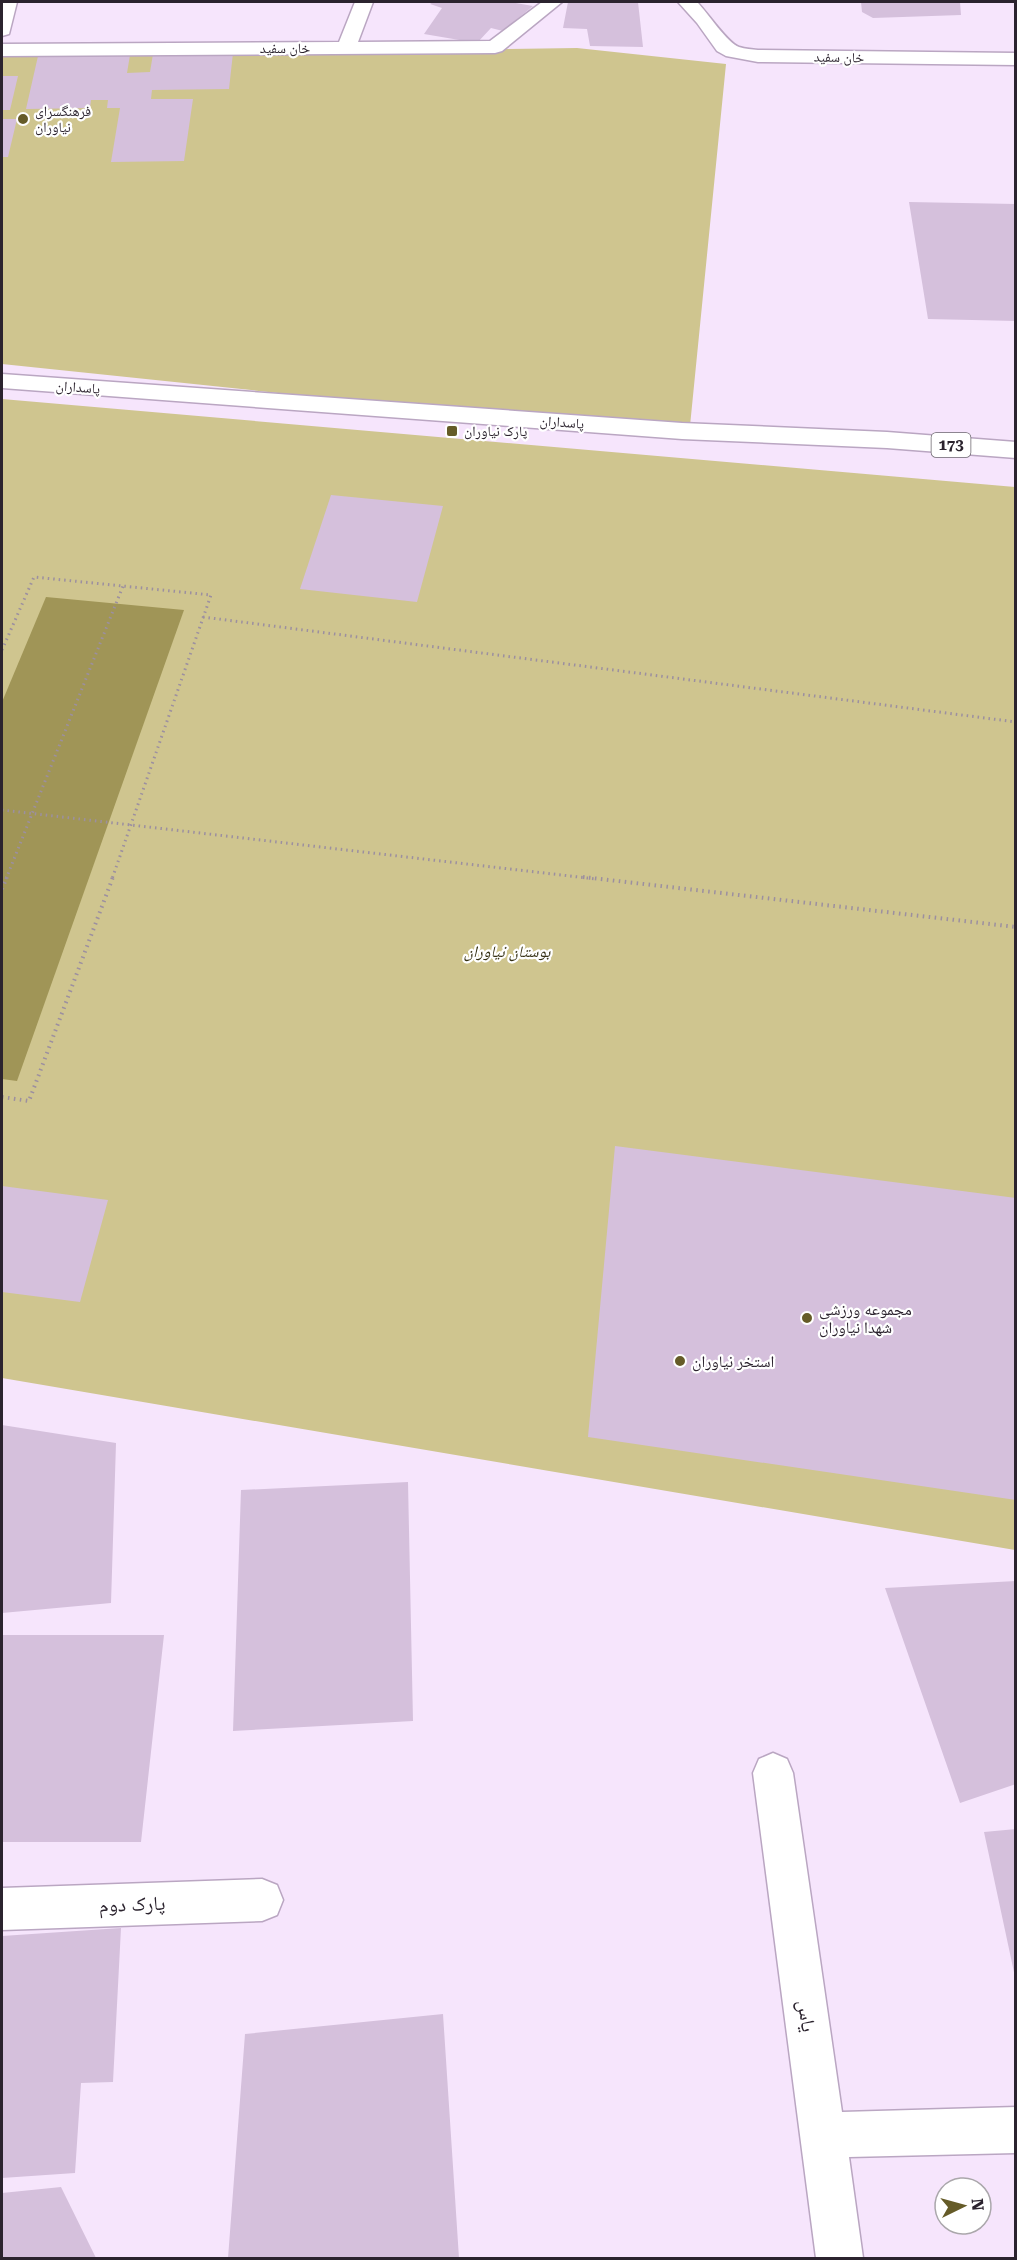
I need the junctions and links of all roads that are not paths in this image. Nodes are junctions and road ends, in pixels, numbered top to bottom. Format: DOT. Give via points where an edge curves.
graph roads {
  1 [pos="8,2"];
  2 [pos="364,2"];
  3 [pos="547,2"];
  4 [pos="687,2"];
  5 [pos="2,30"];
  6 [pos="346,48"];
  7 [pos="2,50"];
  8 [pos="1016,59"];
  9 [pos="2,381"];
  10 [pos="1016,450"];
  11 [pos="773,1773"];
  12 [pos="262,1900"];
  13 [pos="2,1909"];
  14 [pos="1016,2130"];
  15 [pos="824,2135"];
  16 [pos="840,2259"];
  1 -- 5 [label="street"];
  2 -- 6 [label="street"];
  3 -- 6 [label="street, خان سفید" via="495,46"];
  4 -- 8 [label="street, خان سفید" via="724,47 733,52 758,56"];
  6 -- 7 [label="street, خان سفید"];
  9 -- 10 [label="street, پاسداران / 173" via="682,431"];
  11 -- 15 [label="street, یاس"];
  12 -- 13 [label="street, پارک دوم"];
  14 -- 15 [label="street"];
  15 -- 16 [label="street, یاس"];
}
